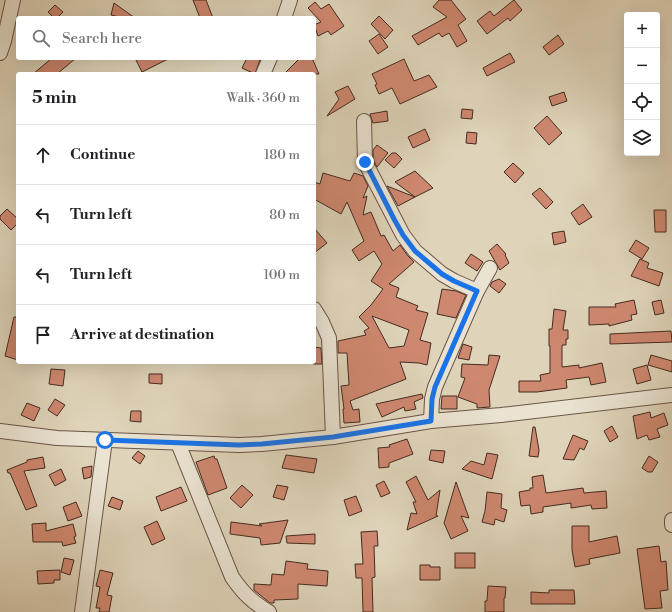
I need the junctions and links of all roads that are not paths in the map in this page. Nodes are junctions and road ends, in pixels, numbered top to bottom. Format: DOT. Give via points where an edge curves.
graph roads {
  1 [pos="13,0"];
  2 [pos="290,0"];
  3 [pos="285,16"];
  4 [pos="0,53"];
  5 [pos="269,60"];
  6 [pos="264,72"];
  7 [pos="364,121"];
  8 [pos="490,268"];
  9 [pos="477,291"];
  10 [pos="316,313"];
  11 [pos="672,395"];
  12 [pos="431,421"];
  13 [pos="0,431"];
  14 [pos="333,437"];
  15 [pos="105,440"];
  16 [pos="178,443"];
  17 [pos="672,520"];
  18 [pos="672,525"];
  19 [pos="82,612"];
  20 [pos="269,612"];
  1 -- 4 [label="street"];
  2 -- 3 [label="street"];
  5 -- 6 [label="street"];
  7 -- 9 [label="street" via="365,162 403,235 415,251 442,274"];
  8 -- 9 [label="street"];
  9 -- 12 [label="street" via="435,387"];
  10 -- 14 [label="street" via="329,338"];
  11 -- 12 [label="street"];
  12 -- 14 [label="street"];
  13 -- 15 [label="street" via="58,438"];
  14 -- 16 [label="street" via="262,444"];
  15 -- 16 [label="street"];
  15 -- 19 [label="street"];
  16 -- 20 [label="street" via="232,577 242,592"];
  17 -- 18 [label="street"];
}
